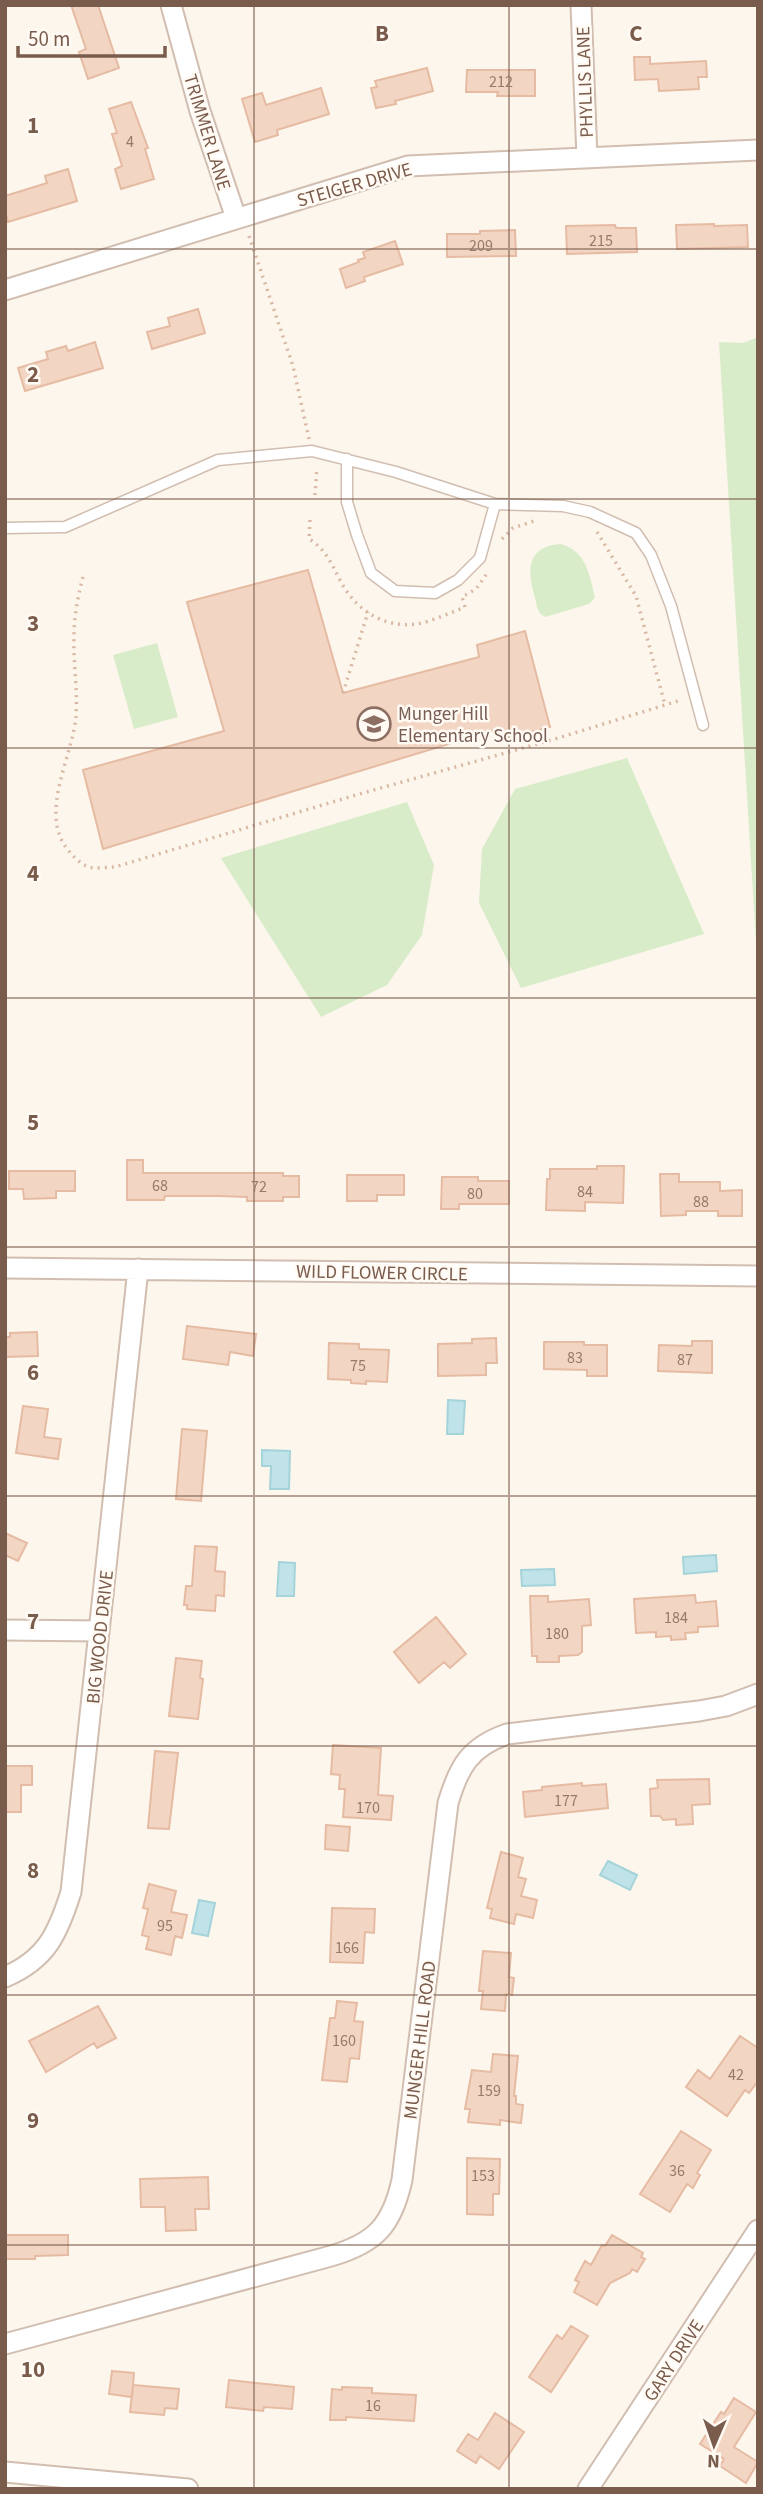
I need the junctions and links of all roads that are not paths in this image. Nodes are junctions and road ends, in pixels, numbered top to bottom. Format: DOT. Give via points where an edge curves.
graph roads {
  1 [pos="171,5"];
  2 [pos="581,5"];
  3 [pos="758,150"];
  4 [pos="587,158"];
  5 [pos="241,223"];
  6 [pos="5,290"];
  7 [pos="347,460"];
  8 [pos="495,504"];
  9 [pos="5,528"];
  10 [pos="703,725"];
  11 [pos="5,1268"];
  12 [pos="138,1269"];
  13 [pos="758,1276"];
  14 [pos="5,1630"];
  15 [pos="99,1631"];
  16 [pos="758,1694"];
  17 [pos="5,1977"];
  18 [pos="758,2231"];
  19 [pos="6,2345"];
  20 [pos="5,2472"];
  21 [pos="188,2489"];
  22 [pos="588,2489"];
  1 -- 5 [label="street, TRIMMER LANE" via="200,111"];
  2 -- 4 [label="street, PHYLLIS LANE"];
  3 -- 4 [label="street, STEIGER DRIVE"];
  4 -- 5 [label="street, STEIGER DRIVE" via="408,166"];
  5 -- 6 [label="street, STEIGER DRIVE"];
  7 -- 8 [label="lane"];
  7 -- 8 [label="lane" via="347,502 357,534 372,573 395,591 435,593 458,580 480,558"];
  7 -- 9 [label="lane" via="312,451 218,460 65,527"];
  8 -- 10 [label="lane" via="577,508 636,534 666,591"];
  11 -- 12 [label="street, WILD FLOWER CIRCLE"];
  12 -- 13 [label="street, WILD FLOWER CIRCLE"];
  12 -- 15 [label="street, BIG WOOD DRIVE"];
  14 -- 15 [label="street"];
  15 -- 17 [label="street, BIG WOOD DRIVE" via="71,1892 52,1941 35,1960"];
  16 -- 19 [label="street, MUNGER HILL ROAD" via="699,1711 507,1734 490,1740 461,1766 448,1803 402,2180 386,2226 371,2239 331,2256"];
  18 -- 22 [label="street, GARY DRIVE"];
  20 -- 21 [label="street"];
}
